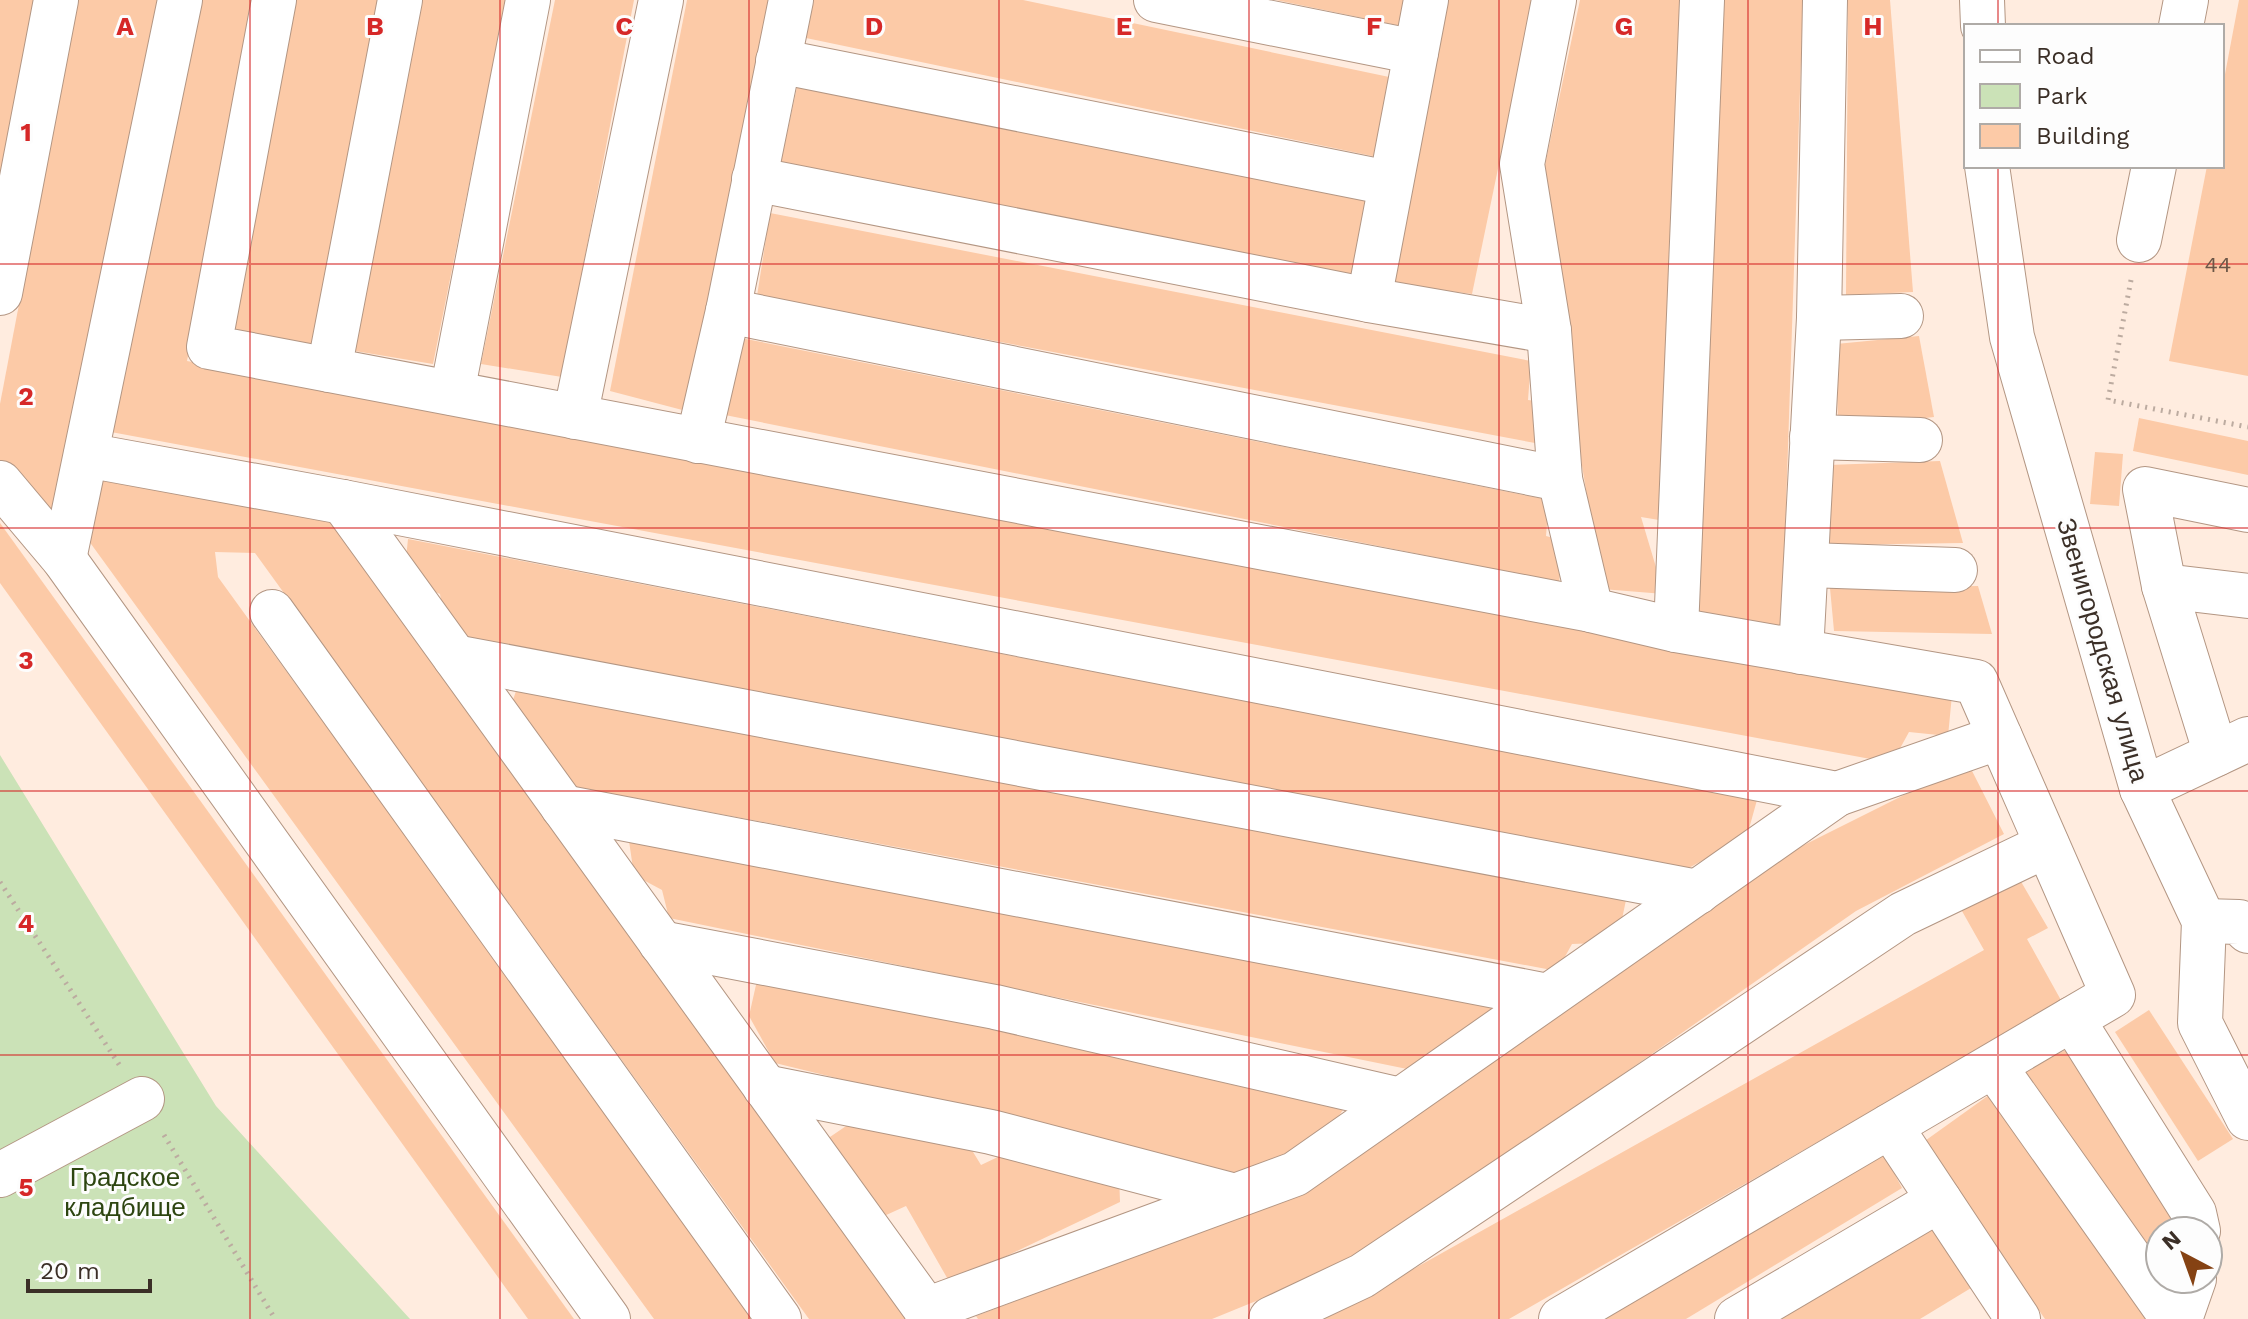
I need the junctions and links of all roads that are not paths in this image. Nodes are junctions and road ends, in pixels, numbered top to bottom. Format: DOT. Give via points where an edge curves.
graph roads {
  1 [pos="56,0"];
  2 [pos="180,0"];
  3 [pos="274,0"];
  4 [pos="400,0"];
  5 [pos="528,0"];
  6 [pos="661,0"];
  7 [pos="791,0"];
  8 [pos="1156,0"];
  9 [pos="1426,0"];
  10 [pos="1554,0"];
  11 [pos="1702,0"];
  12 [pos="1825,0"];
  13 [pos="1982,0"];
  14 [pos="2186,0"];
  15 [pos="1983,24"];
  16 [pos="2181,24"];
  17 [pos="1416,52"];
  18 [pos="778,61"];
  19 [pos="1987,168"];
  20 [pos="2154,168"];
  21 [pos="754,179"];
  22 [pos="1389,183"];
  23 [pos="2139,240"];
  24 [pos="0,293"];
  25 [pos="1369,300"];
  26 [pos="728,311"];
  27 [pos="1901,316"];
  28 [pos="1819,318"];
  29 [pos="1549,331"];
  30 [pos="329,370"];
  31 [pos="452,393"];
  32 [pos="575,417"];
  33 [pos="1812,437"];
  34 [pos="1920,440"];
  35 [pos="698,441"];
  36 [pos="86,455"];
  37 [pos="1560,479"];
  38 [pos="0,483"];
  39 [pos="343,502"];
  40 [pos="2248,510"];
  41 [pos="64,559"];
  42 [pos="1808,565"];
  43 [pos="1955,570"];
  44 [pos="2164,586"];
  45 [pos="2248,596"];
  46 [pos="1591,610"];
  47 [pos="272,612"];
  48 [pos="1676,630"];
  49 [pos="1801,652"];
  50 [pos="455,657"];
  51 [pos="2000,737"];
  52 [pos="2232,747"];
  53 [pos="2142,789"];
  54 [pos="1837,794"];
  55 [pos="563,807"];
  56 [pos="2047,845"];
  57 [pos="1698,892"];
  58 [pos="2204,921"];
  59 [pos="2248,931"];
  60 [pos="661,943"];
  61 [pos="1548,996"];
  62 [pos="2072,1019"];
  63 [pos="1994,1066"];
  64 [pos="765,1087"];
  65 [pos="142,1099"];
  66 [pos="1400,1100"];
  67 [pos="2246,1111"];
  68 [pos="1890,1126"];
  69 [pos="0,1175"];
  70 [pos="1235,1196"];
  71 [pos="1939,1200"];
  72 [pos="2194,1215"];
  73 [pos="2188,1295"];
  74 [pos="2000,1313"];
  75 [pos="929,1314"];
  76 [pos="608,1319"];
  77 [pos="779,1319"];
  78 [pos="1271,1319"];
  79 [pos="1561,1319"];
  80 [pos="1737,1319"];
  81 [pos="2173,1319"];
  82 [pos="2180,1319"];
  1 -- 24 [label="street"];
  2 -- 36 [label="street"];
  3 -- 30 [label="street" via="209,347"];
  4 -- 30 [label="street"];
  5 -- 31 [label="street"];
  6 -- 32 [label="street"];
  7 -- 18 [label="street"];
  8 -- 17 [label="street"];
  9 -- 17 [label="street"];
  10 -- 29 [label="street" via="1522,164"];
  11 -- 48 [label="street"];
  12 -- 28 [label="street"];
  13 -- 15 [label="street"];
  14 -- 16 [label="street"];
  17 -- 22 [label="street"];
  18 -- 21 [label="street"];
  18 -- 22 [label="street"];
  19 -- 53 [label="street, Звенигородская улица" via="2012,337"];
  20 -- 23 [label="street"];
  21 -- 25 [label="street"];
  21 -- 26 [label="street"];
  22 -- 25 [label="street"];
  25 -- 29 [label="street"];
  26 -- 35 [label="street"];
  26 -- 37 [label="street"];
  27 -- 28 [label="street"];
  28 -- 33 [label="street"];
  29 -- 37 [label="street"];
  30 -- 31 [label="street"];
  31 -- 32 [label="street"];
  32 -- 35 [label="street"];
  33 -- 34 [label="street"];
  33 -- 42 [label="street"];
  35 -- 46 [label="street"];
  36 -- 39 [label="street"];
  36 -- 41 [label="street"];
  37 -- 46 [label="street"];
  38 -- 41 [label="street"];
  39 -- 50 [label="street"];
  39 -- 54 [label="street"];
  40 -- 44 [label="street" via="2145,489"];
  41 -- 76 [label="street"];
  42 -- 43 [label="street"];
  42 -- 49 [label="street"];
  44 -- 45 [label="street"];
  44 -- 52 [label="street"];
  46 -- 48 [label="street"];
  47 -- 77 [label="street"];
  48 -- 49 [label="street"];
  49 -- 51 [label="street" via="1976,682"];
  50 -- 55 [label="street"];
  50 -- 57 [label="street"];
  51 -- 54 [label="street"];
  51 -- 56 [label="street"];
  52 -- 53 [label="street"];
  53 -- 58 [label="street, Звенигородская улица"];
  54 -- 57 [label="street"];
  55 -- 60 [label="street"];
  55 -- 61 [label="street"];
  56 -- 62 [label="street" via="2113,995"];
  56 -- 78 [label="street" via="1903,914 1362,1276"];
  57 -- 61 [label="street"];
  58 -- 59 [label="street" via="2239,922"];
  58 -- 67 [label="street, Звенигородская улица" via="2200,1023"];
  60 -- 64 [label="street"];
  60 -- 66 [label="street" via="995,1007"];
  61 -- 66 [label="street"];
  62 -- 63 [label="street"];
  62 -- 72 [label="street"];
  63 -- 68 [label="street"];
  63 -- 81 [label="street"];
  64 -- 70 [label="street" via="991,1132"];
  64 -- 75 [label="street"];
  65 -- 69 [label="street"];
  66 -- 70 [label="street" via="1295,1174"];
  68 -- 71 [label="street"];
  68 -- 79 [label="street"];
  70 -- 75 [label="street"];
  71 -- 74 [label="street"];
  71 -- 80 [label="street"];
  73 -- 82 [label="street"];
}
